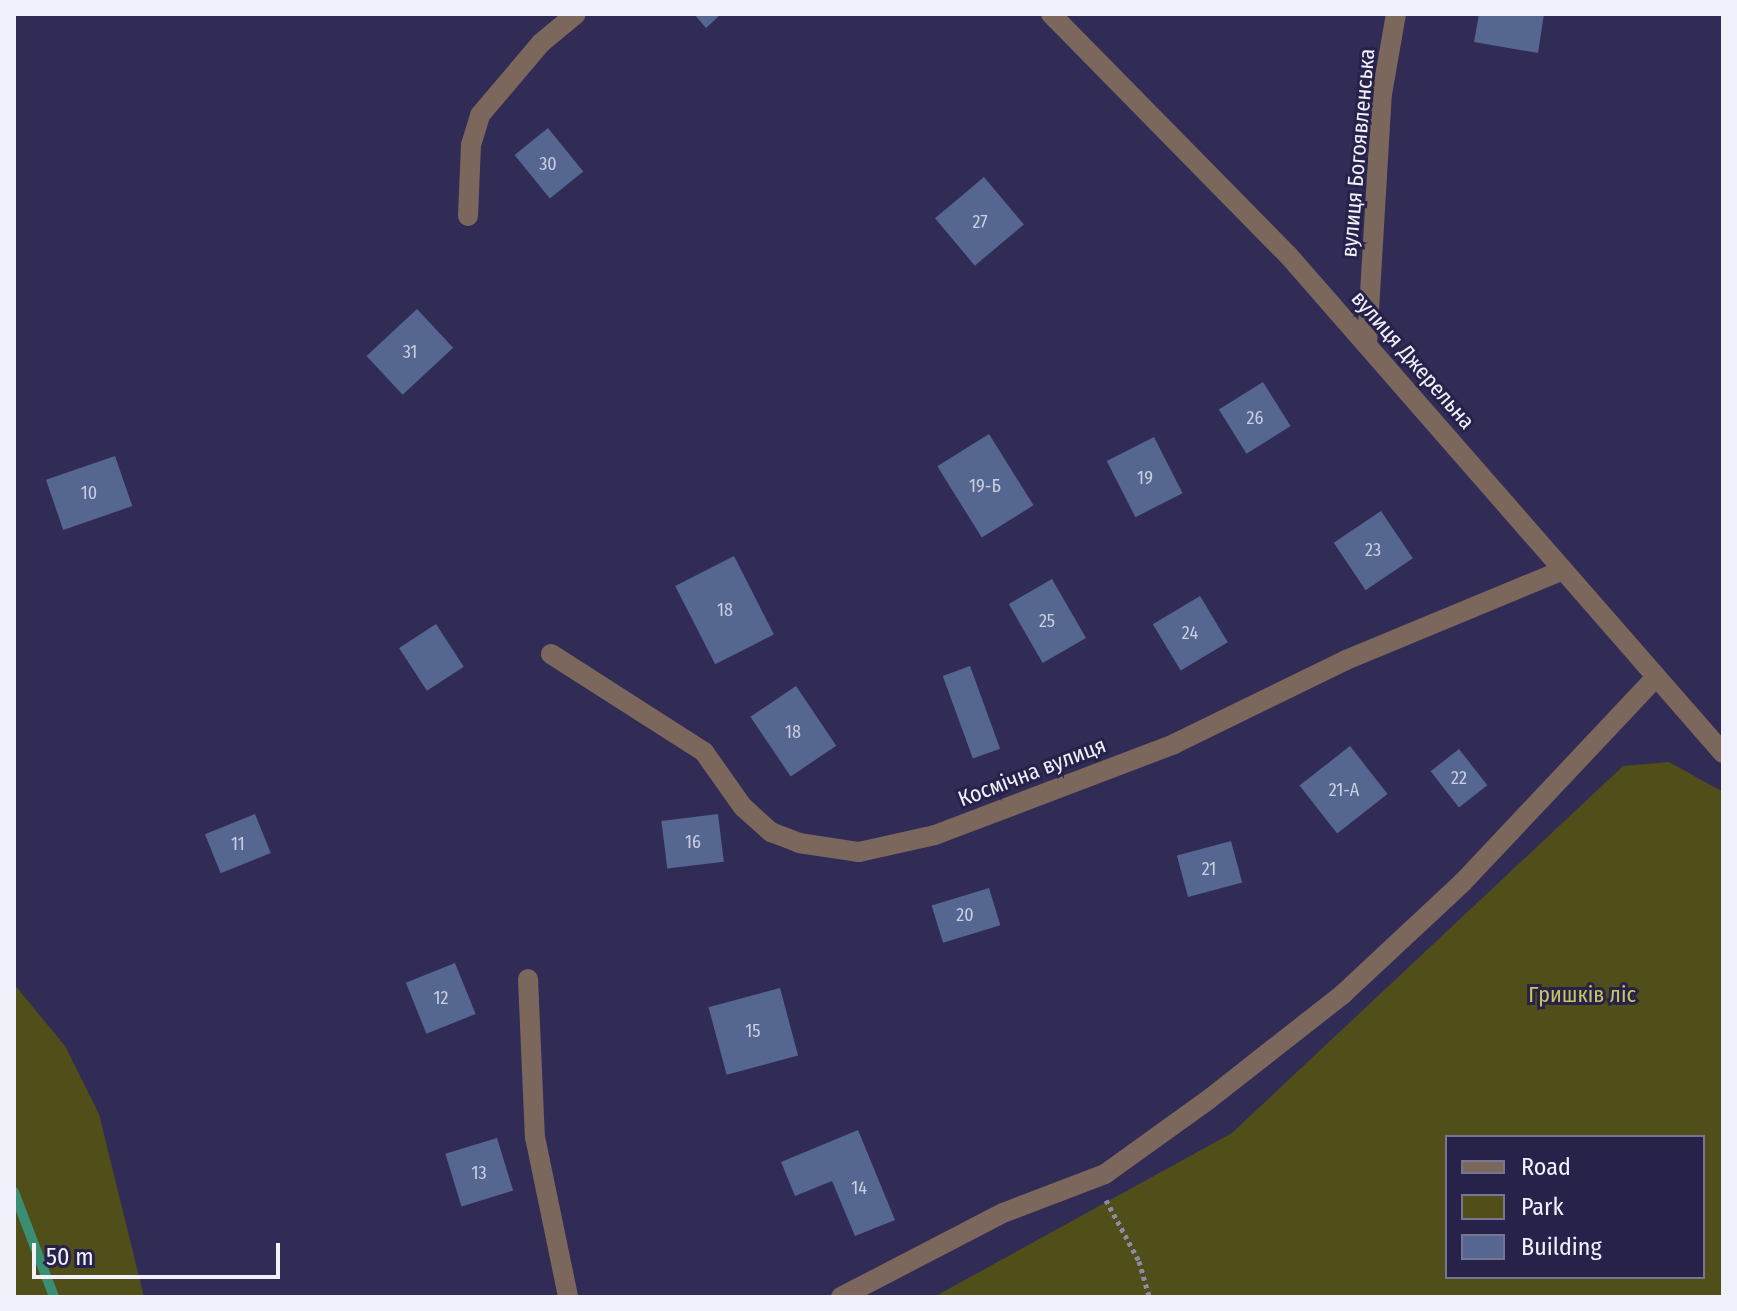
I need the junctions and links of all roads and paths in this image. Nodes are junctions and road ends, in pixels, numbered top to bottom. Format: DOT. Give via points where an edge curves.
graph roads {
  1 [pos="576,14"];
  2 [pos="1051,14"];
  3 [pos="1396,14"];
  4 [pos="468,216"];
  5 [pos="1367,344"];
  6 [pos="1563,570"];
  7 [pos="551,654"];
  8 [pos="1655,678"];
  9 [pos="1723,753"];
  10 [pos="528,979"];
  11 [pos="1093,1179"];
  12 [pos="568,1297"];
  13 [pos="841,1297"];
  14 [pos="1149,1297"];
  1 -- 4 [label="street" via="541,43 480,115 471,145"];
  2 -- 5 [label="street, вулиця Джерельна"];
  3 -- 5 [label="street, вулиця Богоявленська" via="1382,94"];
  5 -- 6 [label="street, вулиця Джерельна"];
  6 -- 7 [label="street, Космічна вулиця" via="1346,660 1174,744 935,835 859,852 799,843 771,832 743,807 704,752"];
  6 -- 8 [label="street, вулиця Джерельна"];
  8 -- 9 [label="street, вулиця Джерельна"];
  8 -- 11 [label="street" via="1463,882 1343,994 1208,1100"];
  10 -- 12 [label="street" via="535,1137"];
  11 -- 13 [label="street" via="1003,1213"];
  11 -- 14 [label="path" via="1139,1261"];
}
